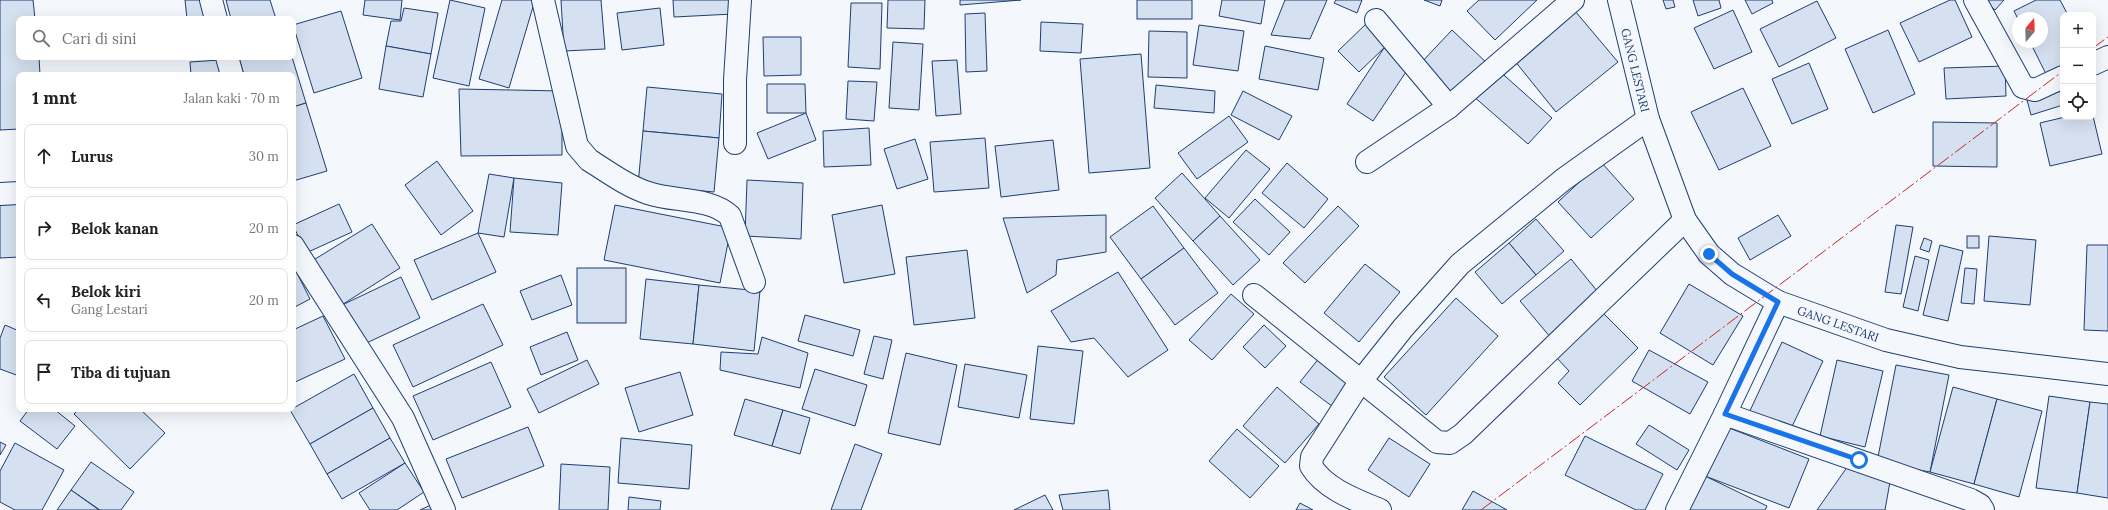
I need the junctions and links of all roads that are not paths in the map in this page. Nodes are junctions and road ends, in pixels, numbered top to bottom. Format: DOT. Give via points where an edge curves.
graph roads {
  1 [pos="211,0"];
  2 [pos="543,0"];
  3 [pos="740,0"];
  4 [pos="1573,0"];
  5 [pos="1619,0"];
  6 [pos="1975,0"];
  7 [pos="215,16"];
  8 [pos="1376,20"];
  9 [pos="2108,57"];
  10 [pos="228,60"];
  11 [pos="2096,63"];
  12 [pos="231,72"];
  13 [pos="2060,78"];
  14 [pos="1449,106"];
  15 [pos="1648,119"];
  16 [pos="735,143"];
  17 [pos="1367,162"];
  18 [pos="16,193"];
  19 [pos="0,194"];
  20 [pos="1685,220"];
  21 [pos="296,251"];
  22 [pos="754,282"];
  23 [pos="1254,296"];
  24 [pos="1778,302"];
  25 [pos="2108,374"];
  26 [pos="1360,382"];
  27 [pos="1725,414"];
  28 [pos="444,510"];
  29 [pos="1380,510"];
  30 [pos="1677,510"];
  31 [pos="1983,510"];
  1 -- 7 [label="street"];
  2 -- 22 [label="street" via="577,146 581,153 646,192 723,210 730,216"];
  3 -- 16 [label="street"];
  4 -- 14 [label="street"];
  5 -- 15 [label="street, GANG LESTARI"];
  6 -- 13 [label="street" via="2023,87 2035,90"];
  8 -- 14 [label="street"];
  9 -- 11 [label="street"];
  10 -- 12 [label="street"];
  14 -- 17 [label="street"];
  15 -- 20 [label="street, GANG LESTARI"];
  15 -- 26 [label="street" via="1564,179 1460,264 1403,328"];
  18 -- 19 [label="street"];
  20 -- 24 [label="street, GANG LESTARI" via="1709,254 1732,274"];
  20 -- 26 [label="street" via="1463,434 1450,443 1437,442"];
  21 -- 28 [label="street" via="403,418"];
  23 -- 26 [label="street"];
  24 -- 25 [label="street, GANG LESTARI" via="1886,340 1960,357"];
  24 -- 27 [label="street"];
  26 -- 29 [label="street" via="1312,457 1311,466 1315,472 1349,497"];
  27 -- 30 [label="street"];
  27 -- 31 [label="street" via="1971,500"];
}
